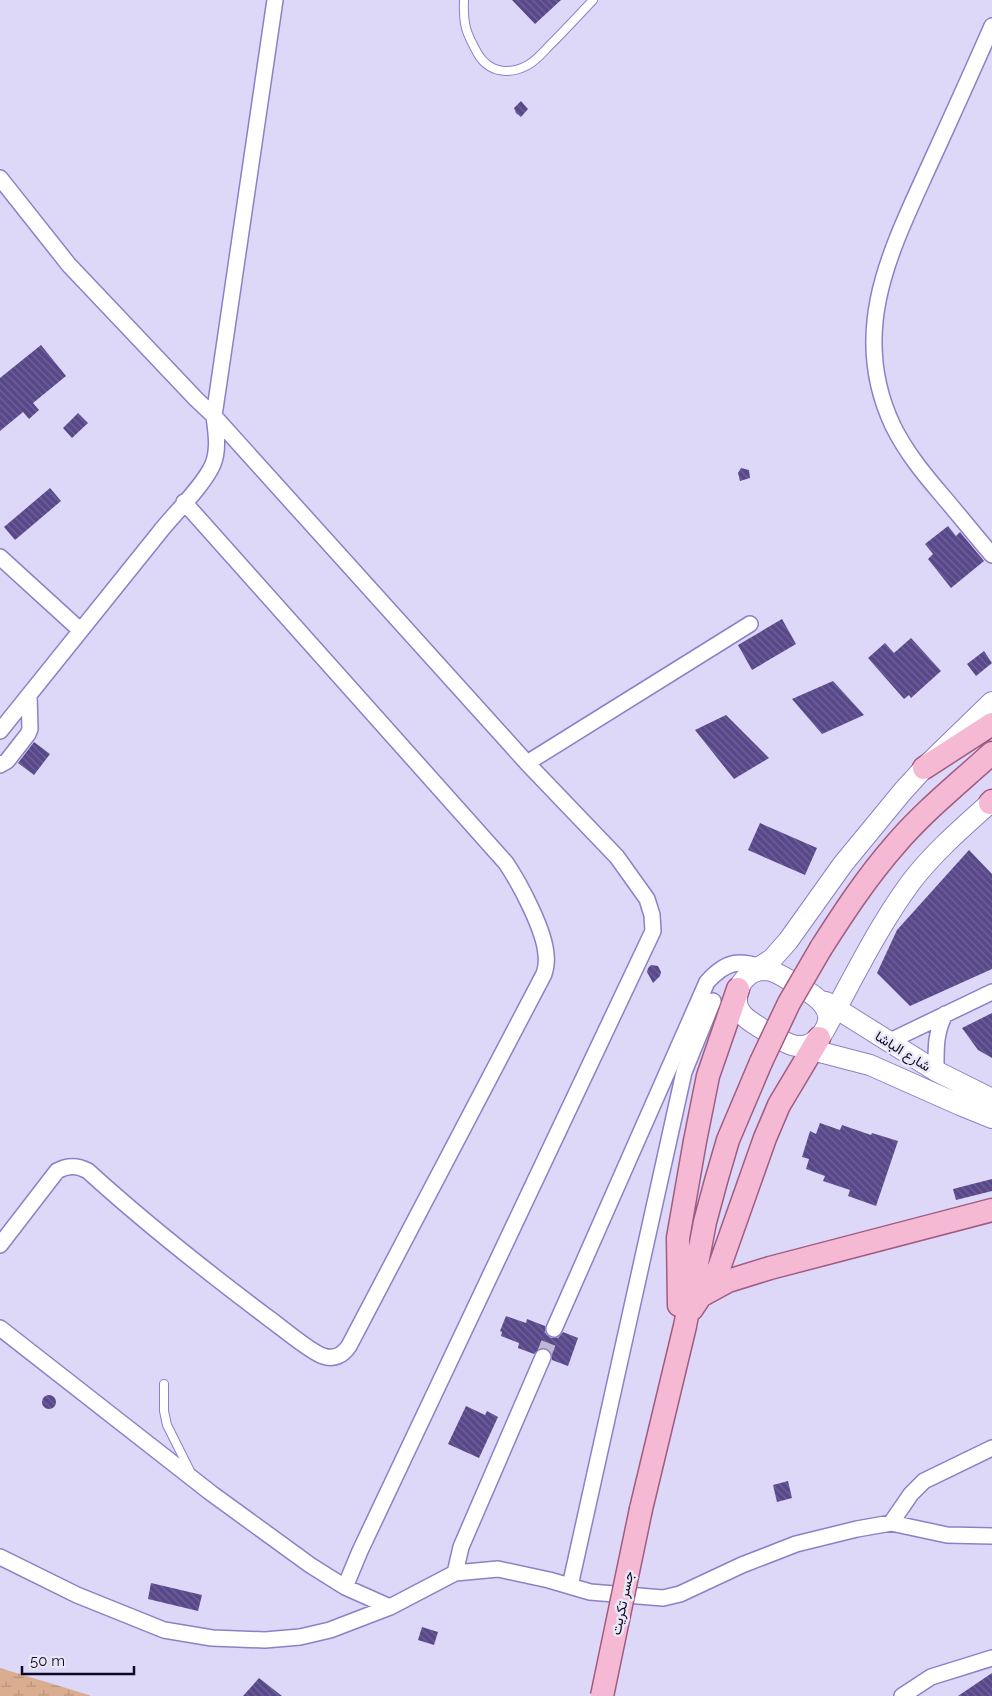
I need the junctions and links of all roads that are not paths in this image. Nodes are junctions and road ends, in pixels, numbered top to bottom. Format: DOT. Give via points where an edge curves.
graph roads {
  1 [pos="275,0"];
  2 [pos="464,0"];
  3 [pos="593,0"];
  4 [pos="992,26"];
  5 [pos="987,48"];
  6 [pos="0,178"];
  7 [pos="214,416"];
  8 [pos="184,502"];
  9 [pos="992,555"];
  10 [pos="0,557"];
  11 [pos="750,624"];
  12 [pos="80,630"];
  13 [pos="29,695"];
  14 [pos="992,702"];
  15 [pos="992,724"];
  16 [pos="0,731"];
  17 [pos="992,737"];
  18 [pos="992,753"];
  19 [pos="528,763"];
  20 [pos="0,765"];
  21 [pos="924,768"];
  22 [pos="940,799"];
  23 [pos="991,802"];
  24 [pos="739,991"];
  25 [pos="992,992"];
  26 [pos="818,997"];
  27 [pos="837,1009"];
  28 [pos="945,1014"];
  29 [pos="813,1041"];
  30 [pos="888,1042"];
  31 [pos="936,1071"];
  32 [pos="992,1099"];
  33 [pos="992,1118"];
  34 [pos="992,1210"];
  35 [pos="0,1245"];
  36 [pos="701,1296"];
  37 [pos="685,1326"];
  38 [pos="0,1328"];
  39 [pos="554,1329"];
  40 [pos="543,1357"];
  41 [pos="676,1363"];
  42 [pos="164,1384"];
  43 [pos="992,1448"];
  44 [pos="195,1480"];
  45 [pos="891,1523"];
  46 [pos="992,1536"];
  47 [pos="0,1557"];
  48 [pos="455,1573"];
  49 [pos="570,1586"];
  50 [pos="345,1587"];
  51 [pos="390,1607"];
  52 [pos="992,1658"];
  53 [pos="602,1696"];
  54 [pos="902,1696"];
  1 -- 7 [label="street"];
  2 -- 3 [label="lane" via="468,36 486,65 500,70 522,68 534,61"];
  4 -- 5 [label="street"];
  5 -- 9 [label="street" via="889,258 877,299 874,342 881,392 903,444"];
  6 -- 7 [label="street" via="69,265"];
  7 -- 8 [label="street" via="216,452 212,465"];
  7 -- 19 [label="street"];
  8 -- 12 [label="street"];
  8 -- 35 [label="street" via="506,863 520,885 542,936 546,955 544,974 342,1354 332,1357 320,1355 180,1250 82,1168 69,1166 57,1171"];
  10 -- 12 [label="street"];
  11 -- 19 [label="street"];
  12 -- 13 [label="street"];
  13 -- 16 [label="street"];
  13 -- 20 [label="street" via="28,734"];
  14 -- 21 [label="street"];
  15 -- 21 [label="main road"];
  17 -- 22 [label="main road"];
  18 -- 22 [label="main road"];
  19 -- 50 [label="street" via="617,857 639,886 648,899 653,931"];
  21 -- 24 [label="street" via="862,839 788,941"];
  22 -- 37 [label="main road, bridge" via="874,870 821,948 789,1003 728,1140 705,1222"];
  23 -- 27 [label="street" via="951,838 912,882 892,910"];
  24 -- 26 [label="street, شارع الباشا"];
  24 -- 29 [label="street" via="784,1042"];
  24 -- 39 [label="street"];
  24 -- 41 [label="main road" via="708,1076 681,1222"];
  24 -- 49 [label="street" via="684,1072"];
  25 -- 28 [label="street"];
  26 -- 27 [label="street, شارع الباشا"];
  26 -- 29 [label="street" via="824,1004 827,1022"];
  27 -- 29 [label="street"];
  27 -- 30 [label="street, شارع الباشا"];
  28 -- 30 [label="street"];
  28 -- 31 [label="street" via="935,1044"];
  29 -- 33 [label="street"];
  29 -- 36 [label="main road" via="779,1105 719,1268"];
  30 -- 31 [label="street, شارع الباشا"];
  31 -- 32 [label="street, شارع الباشا"];
  34 -- 36 [label="main road" via="728,1280"];
  36 -- 37 [label="main road"];
  37 -- 41 [label="main road"];
  38 -- 44 [label="street"];
  40 -- 48 [label="street" via="461,1546"];
  41 -- 53 [label="main road, جسر تكريت, bridge"];
  42 -- 44 [label="lane" via="167,1425"];
  43 -- 45 [label="street" via="924,1481"];
  44 -- 50 [label="street"];
  45 -- 46 [label="street" via="946,1535"];
  45 -- 49 [label="street" via="796,1544 671,1597 590,1592"];
  47 -- 51 [label="street" via="77,1595 164,1630 212,1638 265,1640 300,1637 330,1630"];
  48 -- 49 [label="street" via="498,1569"];
  48 -- 51 [label="street"];
  50 -- 51 [label="street"];
  52 -- 54 [label="street" via="932,1677"];
}
